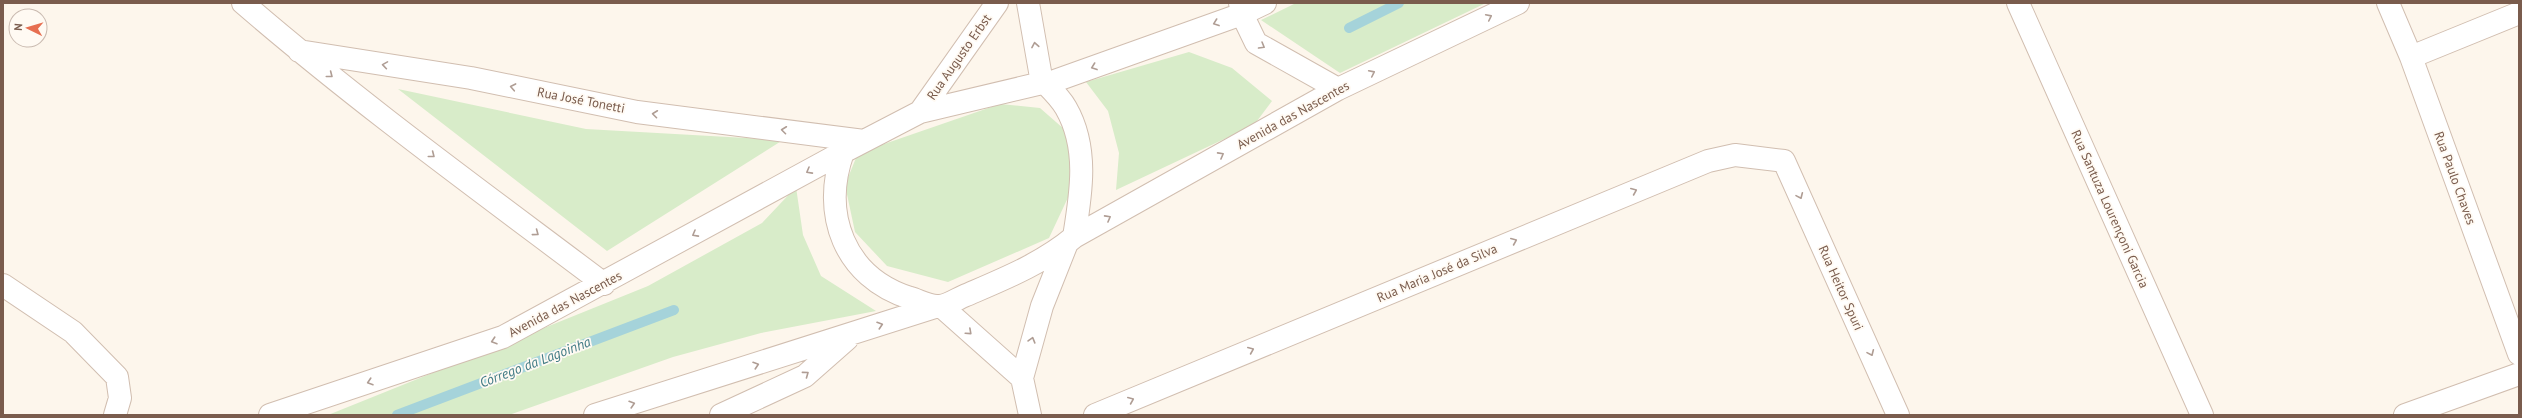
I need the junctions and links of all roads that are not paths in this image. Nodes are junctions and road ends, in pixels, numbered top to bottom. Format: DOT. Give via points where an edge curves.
graph roads {
  1 [pos="243,3"];
  2 [pos="997,3"];
  3 [pos="1028,3"];
  4 [pos="1265,3"];
  5 [pos="1518,3"];
  6 [pos="2018,3"];
  7 [pos="2388,3"];
  8 [pos="1241,9"];
  9 [pos="2519,13"];
  10 [pos="299,51"];
  11 [pos="2411,57"];
  12 [pos="1044,84"];
  13 [pos="1338,89"];
  14 [pos="920,112"];
  15 [pos="864,141"];
  16 [pos="843,152"];
  17 [pos="1784,161"];
  18 [pos="1070,240"];
  19 [pos="3,284"];
  20 [pos="604,284"];
  21 [pos="939,306"];
  22 [pos="855,333"];
  23 [pos="2519,354"];
  24 [pos="2519,374"];
  25 [pos="1022,378"];
  26 [pos="115,415"];
  27 [pos="270,415"];
  28 [pos="595,415"];
  29 [pos="721,415"];
  30 [pos="1030,415"];
  31 [pos="1095,415"];
  32 [pos="1898,415"];
  33 [pos="2202,415"];
  34 [pos="2405,415"];
  1 -- 10 [label="street"];
  2 -- 14 [label="street, Rua Augusto Erbst"];
  12 -- 3 [label="street, one-way"];
  4 -- 8 [label="street"];
  13 -- 5 [label="street, Avenida das Nascentes, one-way"];
  6 -- 33 [label="street, Rua Santuza Lourençoni Garcia"];
  7 -- 11 [label="street, Rua Paulo Chaves"];
  8 -- 12 [label="street, one-way"];
  8 -- 13 [label="street, one-way" via="1256,43"];
  9 -- 11 [label="street"];
  15 -- 10 [label="street, Rua José Tonetti, one-way" via="637,112 471,78"];
  10 -- 20 [label="street, one-way"];
  11 -- 23 [label="street, Rua Paulo Chaves"];
  12 -- 14 [label="street"];
  12 -- 18 [label="street" via="1065,107 1075,126 1081,161 1081,194"];
  18 -- 13 [label="street, Avenida das Nascentes, one-way"];
  14 -- 15 [label="street, Avenida das Nascentes"];
  15 -- 16 [label="street, Avenida das Nascentes"];
  16 -- 20 [label="street, Avenida das Nascentes, one-way"];
  16 -- 21 [label="street" via="836,170 834,214 842,243 862,267 894,293"];
  31 -- 17 [label="street, Rua Maria José da Silva, one-way" via="1708,161 1735,155"];
  17 -- 32 [label="street, Rua Heitor Spuri, one-way"];
  18 -- 21 [label="street, Avenida das Nascentes" via="1017,273"];
  25 -- 18 [label="street, one-way" via="1042,306"];
  19 -- 26 [label="street" via="73,332 117,377 120,398"];
  20 -- 27 [label="street, Avenida das Nascentes, one-way" via="503,337"];
  22 -- 21 [label="street, one-way"];
  21 -- 25 [label="street, one-way"];
  28 -- 22 [label="street, one-way"];
  29 -- 22 [label="street, one-way" via="804,376"];
  24 -- 34 [label="street"];
  25 -- 30 [label="street"];
}
